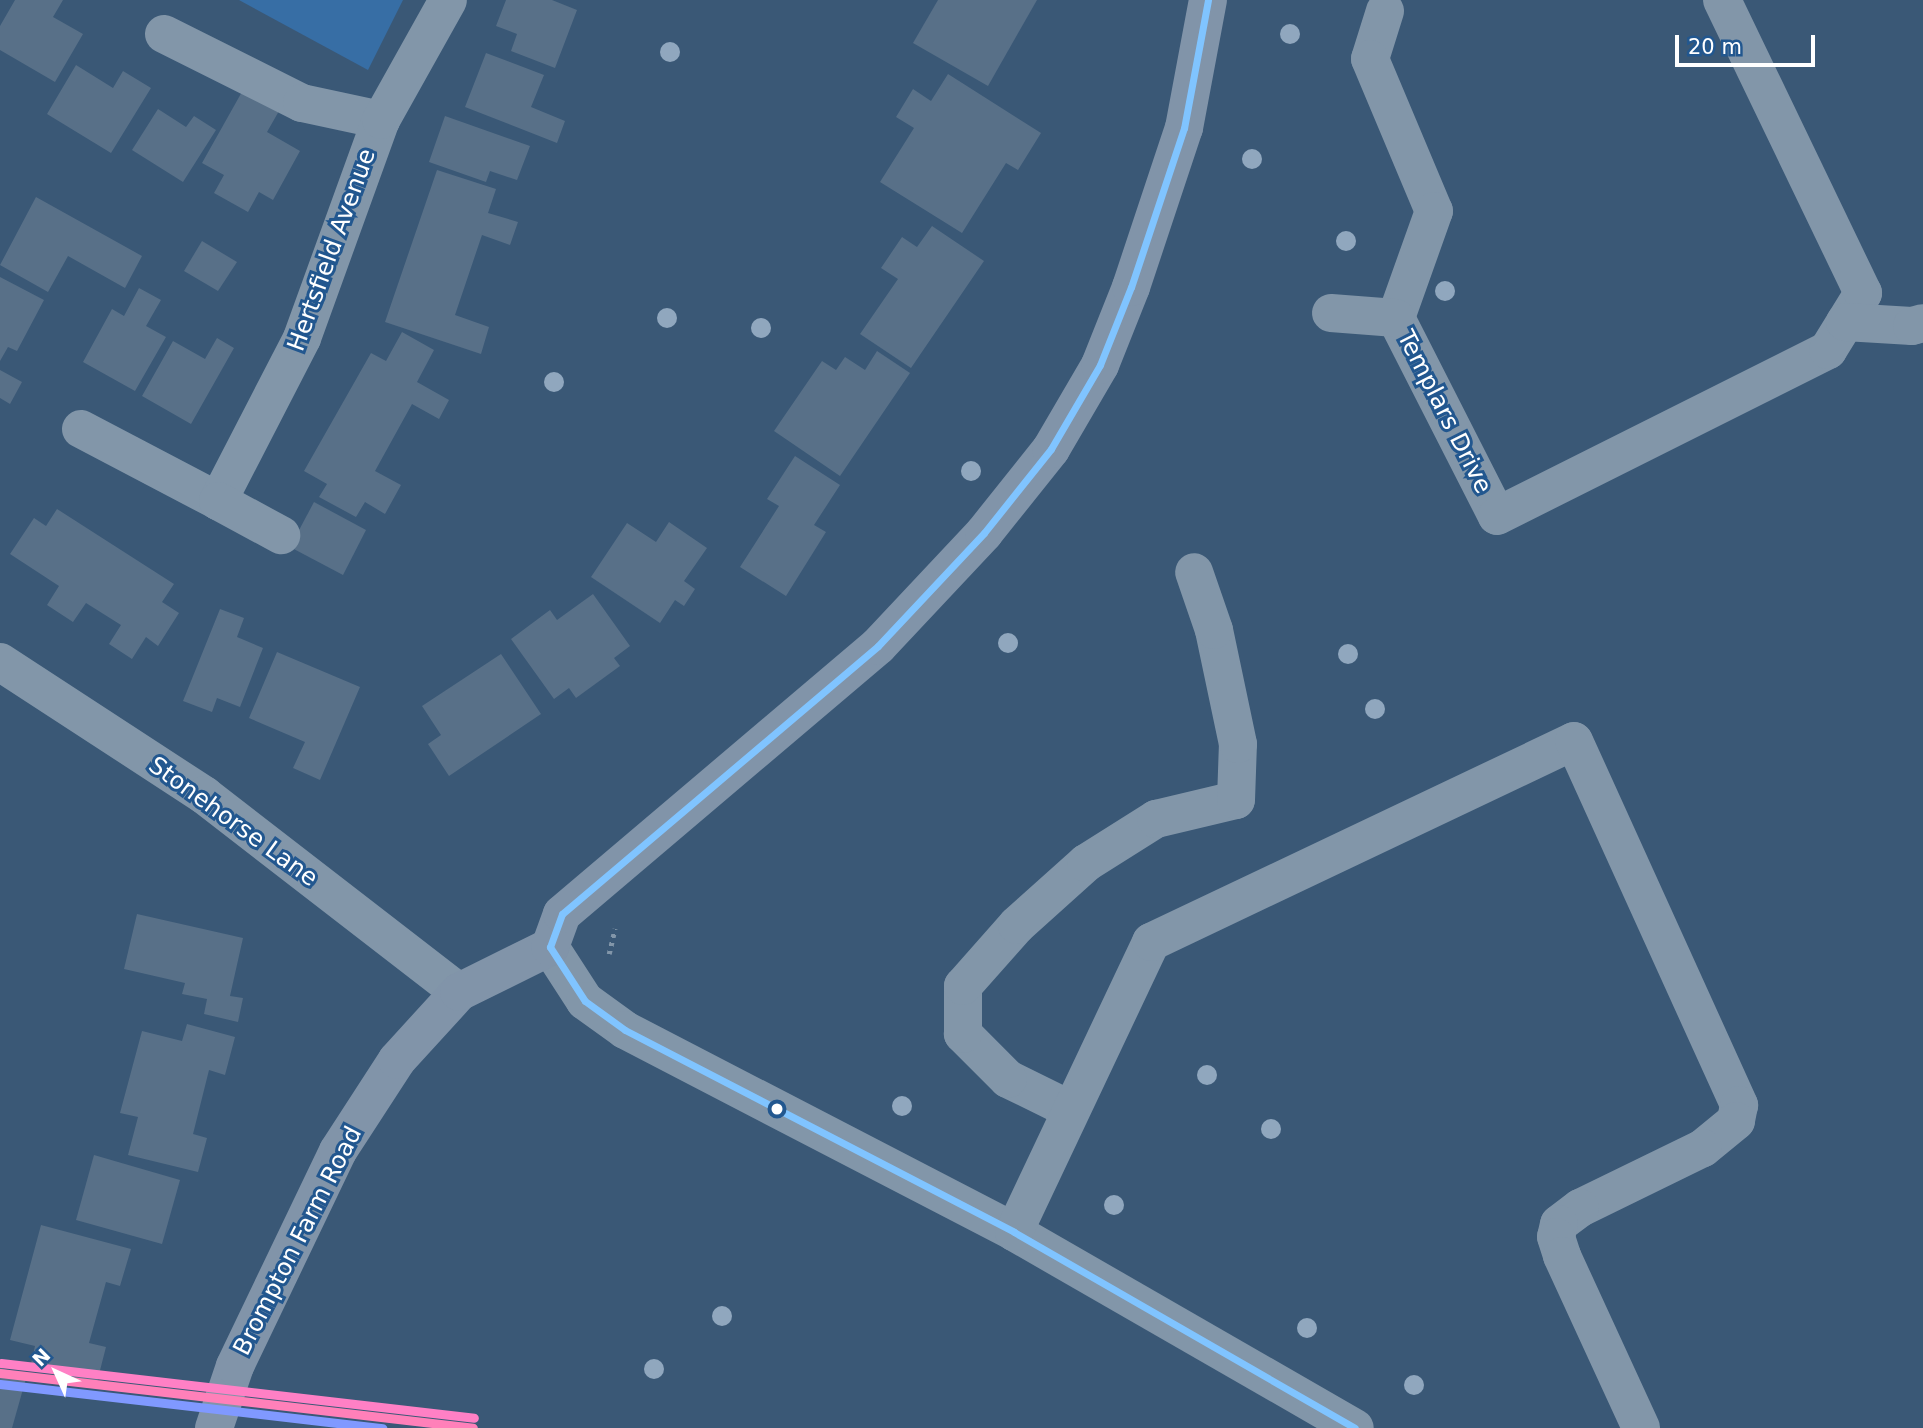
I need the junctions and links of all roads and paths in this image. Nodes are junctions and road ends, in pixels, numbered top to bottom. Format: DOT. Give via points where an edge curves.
graph roads {
  1 [pos="448,0"];
  2 [pos="1208,0"];
  3 [pos="1722,0"];
  4 [pos="1385,11"];
  5 [pos="164,34"];
  6 [pos="381,120"];
  7 [pos="1331,313"];
  8 [pos="1396,318"];
  9 [pos="1845,322"];
  10 [pos="1923,323"];
  11 [pos="81,429"];
  12 [pos="218,501"];
  13 [pos="281,535"];
  14 [pos="1194,572"];
  15 [pos="0,662"];
  16 [pos="550,947"];
  17 [pos="458,992"];
  18 [pos="1070,1110"];
  19 [pos="1014,1232"];
  20 [pos="214,1428"];
  21 [pos="1356,1428"];
  22 [pos="1641,1428"];
  1 -- 6 [label="street, Hertsfield Avenue"];
  2 -- 16 [label="main road" via="1184,128 1131,287 1100,365 1051,449 984,533 878,646 562,914"];
  3 -- 9 [label="street, Templars Drive" via="1863,293"];
  4 -- 8 [label="street, Templars Drive" via="1370,60 1434,211"];
  5 -- 6 [label="street" via="302,103"];
  6 -- 12 [label="street, Hertsfield Avenue" via="302,338"];
  7 -- 8 [label="street"];
  8 -- 9 [label="street, Templars Drive" via="1497,516 1828,350"];
  9 -- 10 [label="street"];
  11 -- 12 [label="street"];
  12 -- 13 [label="street"];
  14 -- 18 [label="street" via="1214,630 1238,744 1236,800 1156,819 1086,863 1017,925 964,986 963,1034 1008,1079"];
  15 -- 17 [label="street, Stonehorse Lane" via="204,795"];
  16 -- 17 [label="main road, Brompton Farm Road"];
  16 -- 19 [label="street" via="584,1001 625,1030"];
  17 -- 20 [label="main road, Brompton Farm Road" via="397,1060 338,1151 235,1366"];
  18 -- 19 [label="street"];
  18 -- 22 [label="street" via="1151,942 1574,741 1739,1105 1735,1121 1703,1149 1580,1208 1559,1224 1556,1237 1562,1256"];
  19 -- 21 [label="street"];
}
